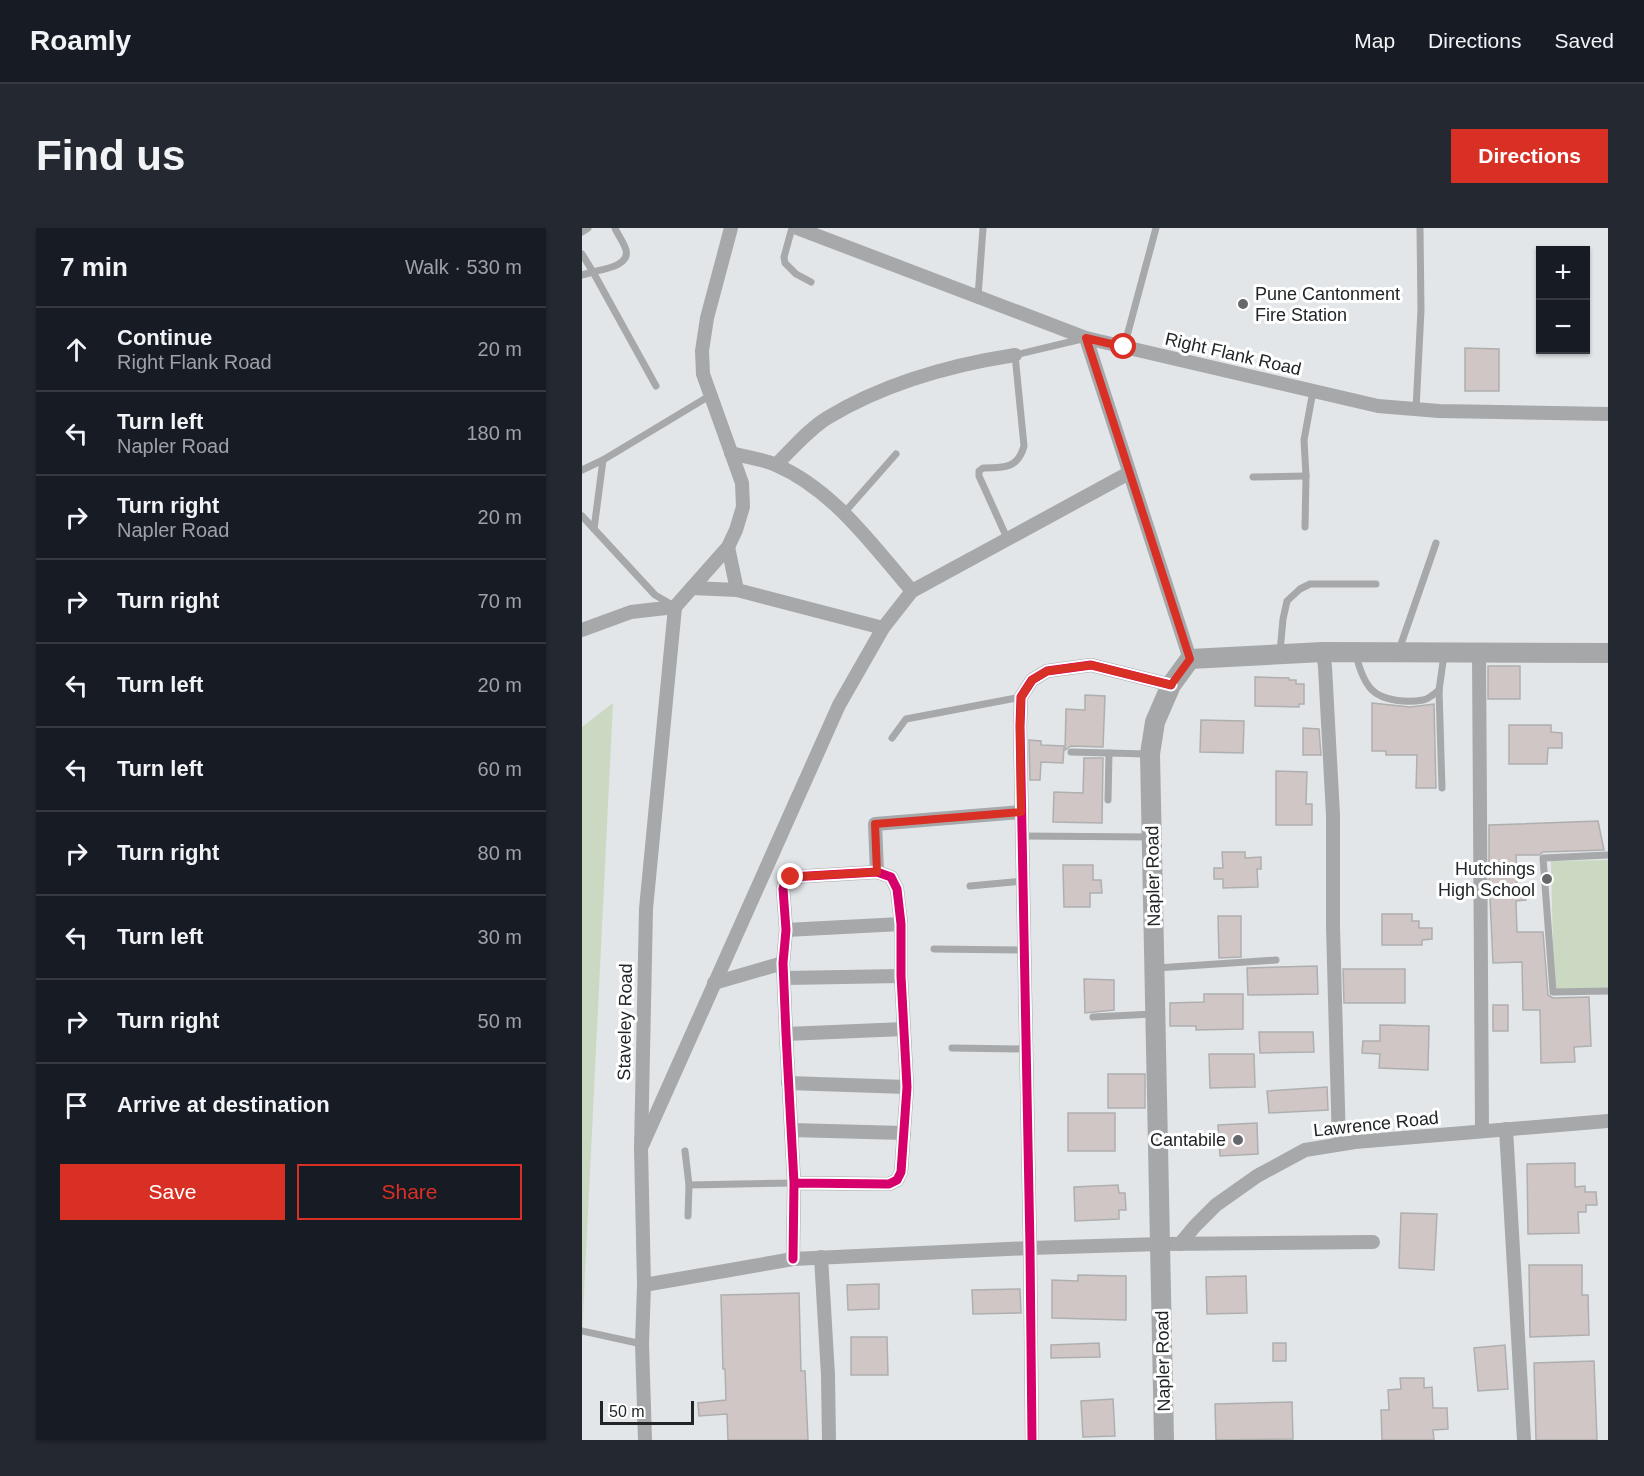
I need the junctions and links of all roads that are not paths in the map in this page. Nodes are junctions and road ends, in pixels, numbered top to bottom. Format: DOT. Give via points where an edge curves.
graph roads {
  1 [pos="588,228"];
  2 [pos="615,228"];
  3 [pos="731,228"];
  4 [pos="792,228"];
  5 [pos="797,228"];
  6 [pos="983,228"];
  7 [pos="1156,228"];
  8 [pos="1420,228"];
  9 [pos="582,232"];
  10 [pos="582,254"];
  11 [pos="593,272"];
  12 [pos="582,275"];
  13 [pos="811,282"];
  14 [pos="978,297"];
  15 [pos="1086,338"];
  16 [pos="1124,347"];
  17 [pos="1015,355"];
  18 [pos="656,386"];
  19 [pos="1313,391"];
  20 [pos="711,395"];
  21 [pos="1416,409"];
  22 [pos="1608,414"];
  23 [pos="731,453"];
  24 [pos="896,454"];
  25 [pos="603,460"];
  26 [pos="776,465"];
  27 [pos="582,470"];
  28 [pos="1129,473"];
  29 [pos="1306,476"];
  30 [pos="1253,477"];
  31 [pos="844,513"];
  32 [pos="582,516"];
  33 [pos="1305,527"];
  34 [pos="594,529"];
  35 [pos="1007,538"];
  36 [pos="1436,543"];
  37 [pos="728,547"];
  38 [pos="1376,584"];
  39 [pos="692,588"];
  40 [pos="737,590"];
  41 [pos="912,591"];
  42 [pos="675,607"];
  43 [pos="883,628"];
  44 [pos="582,630"];
  45 [pos="1323,652"];
  46 [pos="1355,652"];
  47 [pos="1398,653"];
  48 [pos="1445,653"];
  49 [pos="1479,653"];
  50 [pos="1608,653"];
  51 [pos="1280,654"];
  52 [pos="1190,659"];
  53 [pos="1171,685"];
  54 [pos="1439,690"];
  55 [pos="1021,697"];
  56 [pos="892,738"];
  57 [pos="1071,752"];
  58 [pos="1109,753"];
  59 [pos="1150,754"];
  60 [pos="1442,788"];
  61 [pos="1108,800"];
  62 [pos="1021,812"];
  63 [pos="1022,836"];
  64 [pos="1152,837"];
  65 [pos="1608,855"];
  66 [pos="877,872"];
  67 [pos="1023,881"];
  68 [pos="970,886"];
  69 [pos="901,924"];
  70 [pos="786,930"];
  71 [pos="934,949"];
  72 [pos="1024,950"];
  73 [pos="1275,960"];
  74 [pos="783,963"];
  75 [pos="1155,969"];
  76 [pos="901,976"];
  77 [pos="784,978"];
  78 [pos="714,983"];
  79 [pos="1608,991"];
  80 [pos="1156,1014"];
  81 [pos="1093,1017"];
  82 [pos="904,1029"];
  83 [pos="786,1034"];
  84 [pos="951,1048"];
  85 [pos="1026,1048"];
  86 [pos="788,1083"];
  87 [pos="907,1087"];
  88 [pos="1608,1121"];
  89 [pos="1506,1129"];
  90 [pos="791,1130"];
  91 [pos="1482,1131"];
  92 [pos="904,1133"];
  93 [pos="1339,1144"];
  94 [pos="641,1148"];
  95 [pos="686,1151"];
  96 [pos="794,1184"];
  97 [pos="689,1185"];
  98 [pos="688,1216"];
  99 [pos="1373,1242"];
  100 [pos="1171,1244"];
  101 [pos="1030,1248"];
  102 [pos="821,1257"];
  103 [pos="792,1259"];
  104 [pos="644,1285"];
  105 [pos="582,1331"];
  106 [pos="642,1344"];
  107 [pos="645,1440"];
  108 [pos="829,1440"];
  109 [pos="1032,1440"];
  110 [pos="1164,1440"];
  111 [pos="1524,1440"];
  1 -- 9 [label="lane"];
  2 -- 11 [label="lane" via="627,251 626,257 619,264"];
  3 -- 20 [label="street" via="702,351 703,374"];
  4 -- 13 [label="lane" via="785,263"];
  5 -- 14 [label="street, Right Flank Road"];
  6 -- 14 [label="lane"];
  7 -- 16 [label="lane"];
  8 -- 21 [label="lane"];
  10 -- 11 [label="lane"];
  11 -- 12 [label="lane"];
  11 -- 18 [label="lane"];
  14 -- 15 [label="street, Right Flank Road"];
  15 -- 16 [label="street, Right Flank Road"];
  15 -- 17 [label="lane"];
  15 -- 28 [label="street"];
  16 -- 19 [label="street, Right Flank Road"];
  17 -- 26 [label="street" via="924,376 857,402 826,419"];
  17 -- 35 [label="lane" via="1024,446 1021,456 1004,467 979,471"];
  19 -- 21 [label="street, Right Flank Road" via="1378,406"];
  19 -- 29 [label="lane" via="1304,440"];
  20 -- 23 [label="street"];
  20 -- 25 [label="lane"];
  21 -- 22 [label="street, Right Flank Road"];
  23 -- 26 [label="street"];
  23 -- 37 [label="street" via="742,483 742,507"];
  24 -- 31 [label="lane"];
  25 -- 27 [label="lane"];
  25 -- 34 [label="lane"];
  26 -- 31 [label="street" via="812,486"];
  28 -- 35 [label="street"];
  28 -- 52 [label="street"];
  29 -- 30 [label="lane"];
  29 -- 33 [label="lane"];
  31 -- 41 [label="street"];
  32 -- 34 [label="lane"];
  34 -- 42 [label="lane" via="655,595"];
  35 -- 41 [label="street"];
  36 -- 47 [label="lane"];
  37 -- 39 [label="street"];
  37 -- 40 [label="street"];
  38 -- 51 [label="lane" via="1310,584 1300,589 1287,601"];
  39 -- 40 [label="street"];
  39 -- 42 [label="street"];
  40 -- 43 [label="street"];
  41 -- 43 [label="street"];
  42 -- 44 [label="street" via="631,612"];
  42 -- 94 [label="street, Staveley Road" via="646,909"];
  43 -- 78 [label="street" via="839,705"];
  45 -- 46 [label="street"];
  45 -- 51 [label="street"];
  45 -- 93 [label="street" via="1333,815"];
  46 -- 47 [label="street"];
  46 -- 54 [label="lane" via="1364,679 1383,697 1425,700"];
  47 -- 48 [label="street"];
  48 -- 49 [label="street"];
  48 -- 54 [label="lane"];
  49 -- 50 [label="street"];
  49 -- 91 [label="street"];
  51 -- 52 [label="street"];
  52 -- 53 [label="street, Napler Road"];
  53 -- 55 [label="street" via="1091,665 1047,671 1032,680"];
  53 -- 59 [label="street, Napler Road" via="1155,722"];
  54 -- 60 [label="lane"];
  55 -- 56 [label="lane" via="906,719"];
  55 -- 62 [label="street"];
  57 -- 58 [label="lane"];
  58 -- 59 [label="lane"];
  58 -- 61 [label="lane"];
  59 -- 64 [label="street, Napler Road"];
  62 -- 63 [label="street"];
  62 -- 66 [label="street" via="875,824"];
  63 -- 64 [label="lane"];
  63 -- 67 [label="street"];
  64 -- 75 [label="street, Napler Road"];
  65 -- 79 [label="lane" via="1543,858 1553,992"];
  66 -- 69 [label="street" via="891,877 897,889"];
  66 -- 70 [label="street" via="791,877 783,889"];
  67 -- 68 [label="lane"];
  67 -- 72 [label="street"];
  69 -- 70 [label="street"];
  69 -- 76 [label="street"];
  70 -- 74 [label="street"];
  71 -- 72 [label="lane"];
  72 -- 85 [label="street"];
  73 -- 75 [label="lane"];
  74 -- 77 [label="street"];
  74 -- 78 [label="street"];
  75 -- 80 [label="street, Napler Road"];
  76 -- 77 [label="street"];
  76 -- 82 [label="street"];
  77 -- 83 [label="street"];
  78 -- 94 [label="street"];
  80 -- 81 [label="lane"];
  80 -- 100 [label="street, Napler Road"];
  82 -- 83 [label="street"];
  82 -- 87 [label="street"];
  83 -- 86 [label="street"];
  84 -- 85 [label="lane"];
  85 -- 101 [label="street"];
  86 -- 87 [label="street"];
  86 -- 90 [label="street"];
  87 -- 92 [label="street"];
  88 -- 89 [label="street, Lawrence Road"];
  89 -- 91 [label="street, Lawrence Road"];
  89 -- 111 [label="street"];
  90 -- 92 [label="street"];
  90 -- 96 [label="street"];
  91 -- 93 [label="street, Lawrence Road"];
  92 -- 96 [label="street" via="901,1172 889,1184"];
  93 -- 100 [label="street, Lawrence Road" via="1305,1150 1257,1176"];
  94 -- 104 [label="street, Staveley Road"];
  95 -- 97 [label="lane"];
  96 -- 97 [label="lane"];
  96 -- 103 [label="street"];
  97 -- 98 [label="lane"];
  99 -- 100 [label="street"];
  100 -- 101 [label="street"];
  100 -- 110 [label="street, Napler Road"];
  101 -- 102 [label="street"];
  101 -- 109 [label="street"];
  102 -- 103 [label="street"];
  102 -- 108 [label="street"];
  103 -- 104 [label="street"];
  104 -- 106 [label="street, Staveley Road"];
  105 -- 106 [label="lane"];
  106 -- 107 [label="street, Staveley Road"];
}
